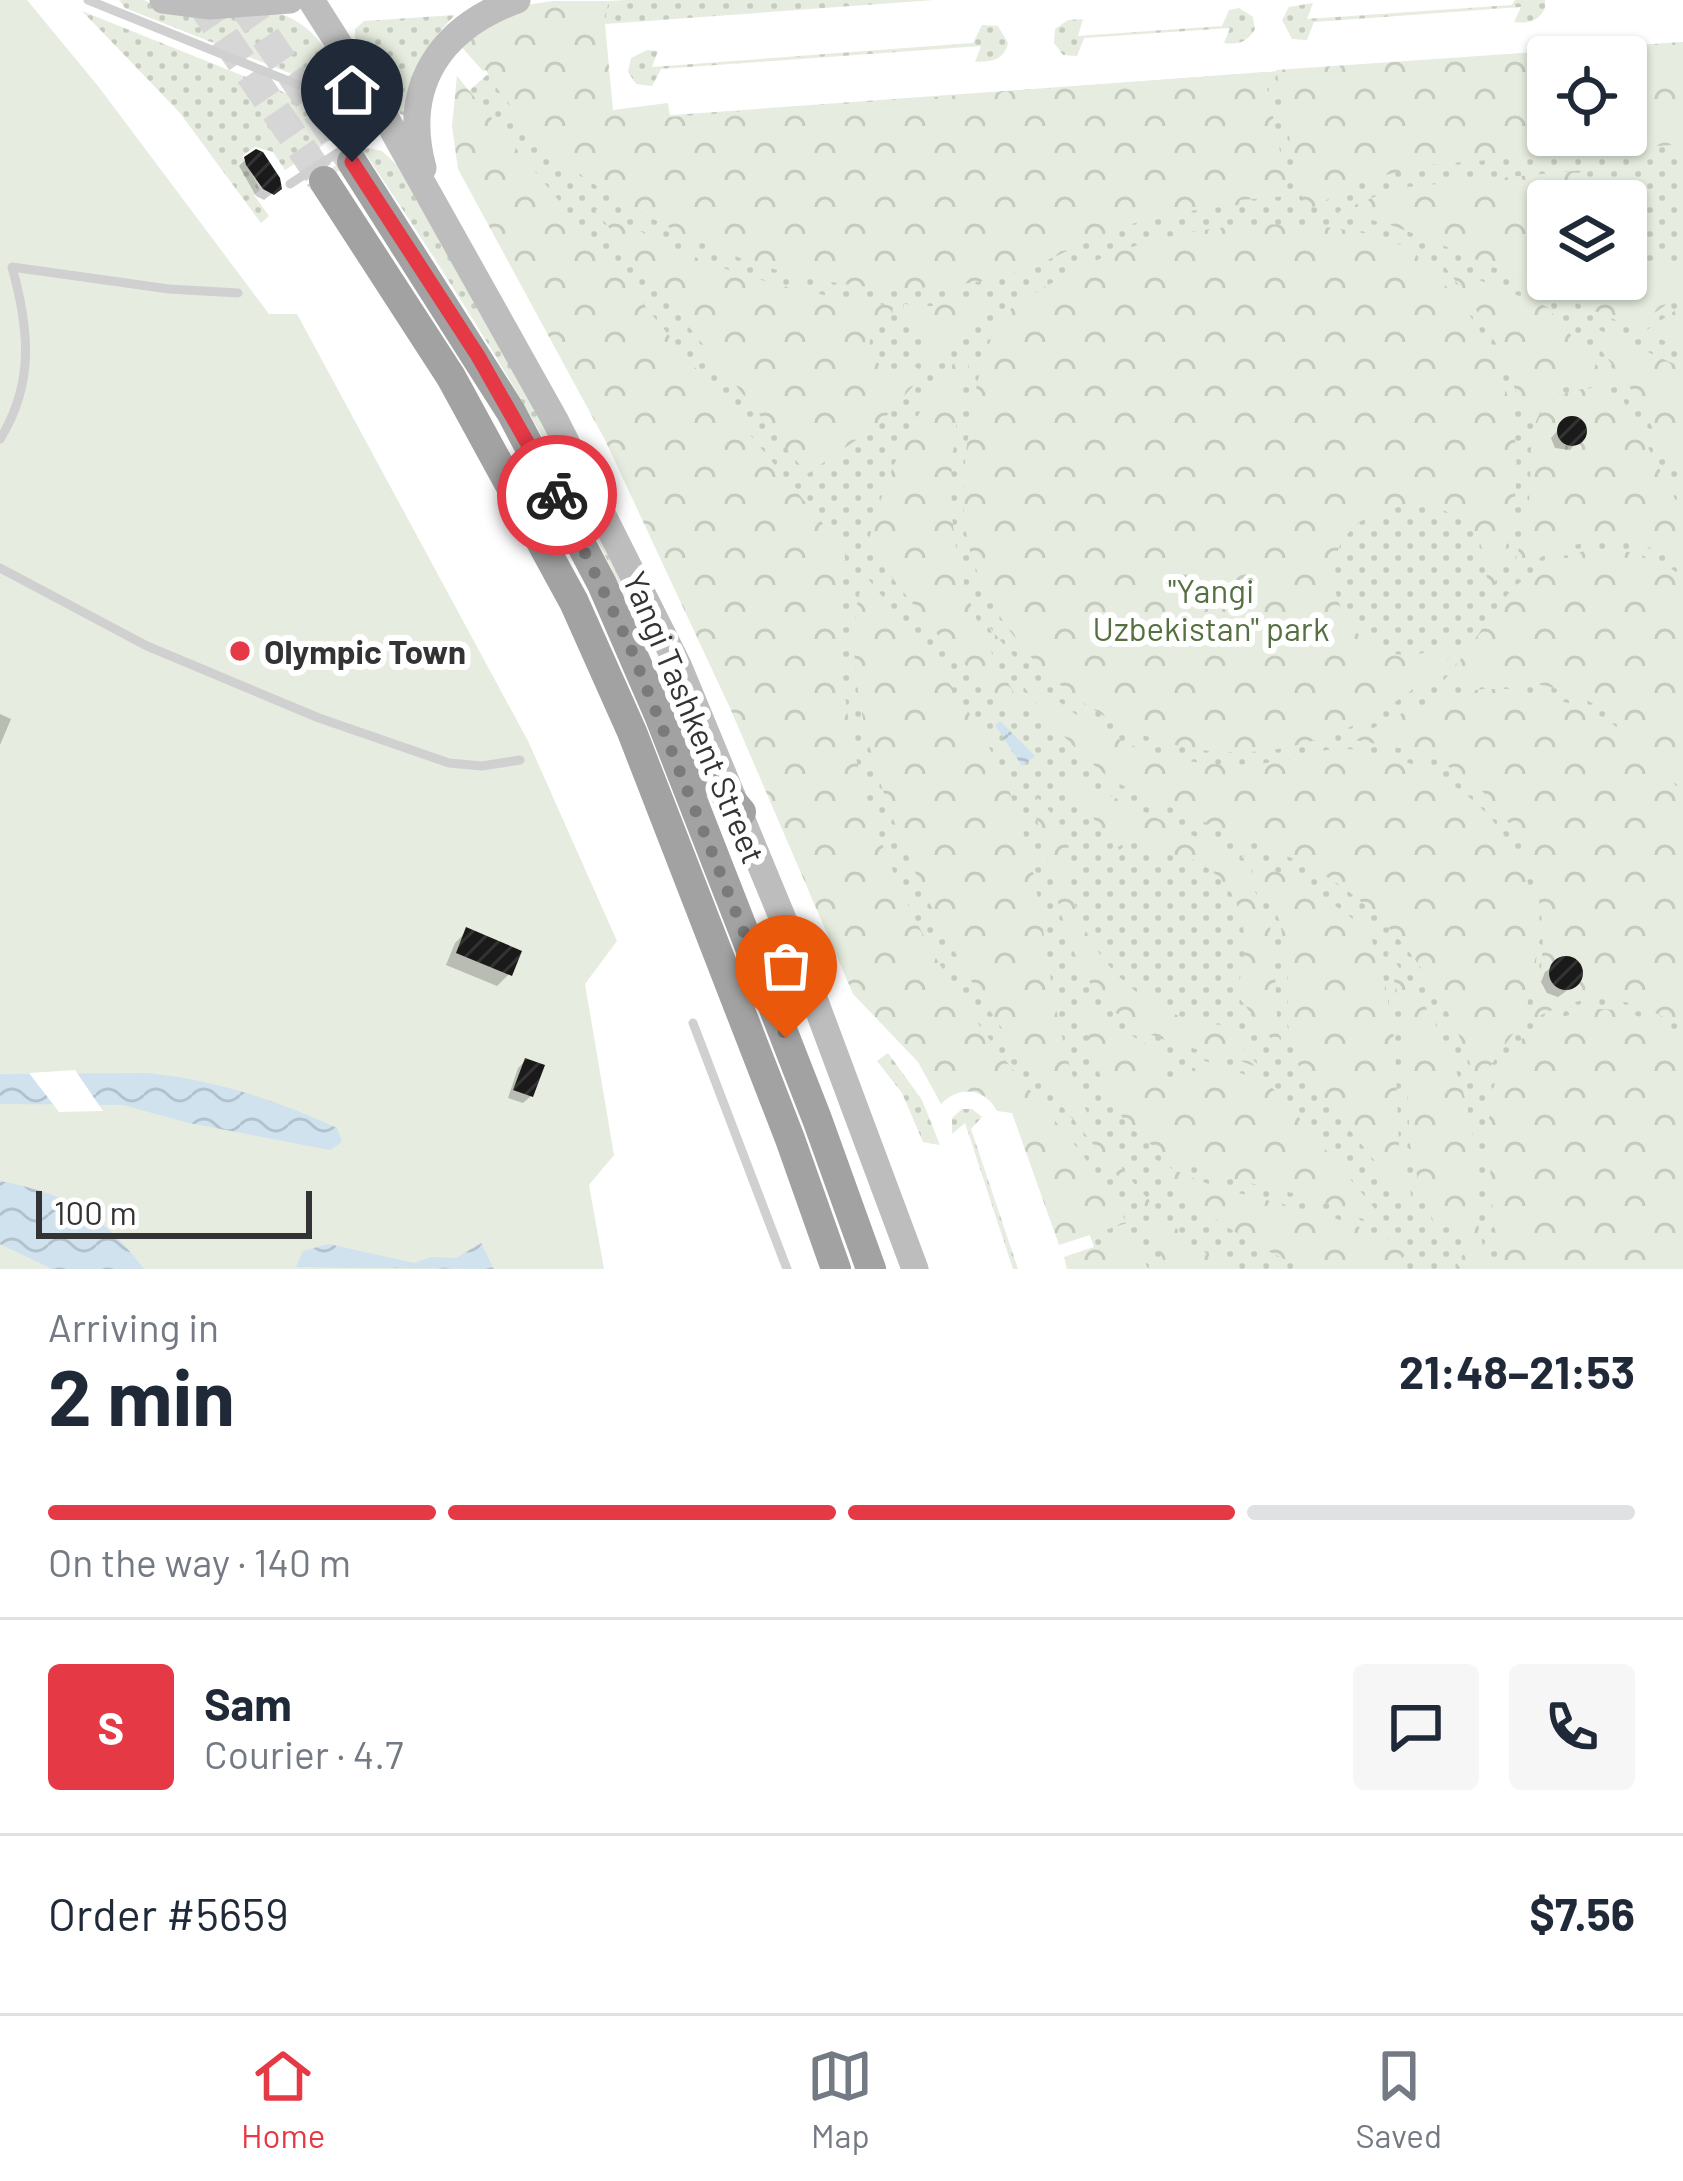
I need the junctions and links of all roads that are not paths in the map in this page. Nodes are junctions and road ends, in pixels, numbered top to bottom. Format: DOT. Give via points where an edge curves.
graph roads {
  1 [pos="88,0"];
  2 [pos="164,0"];
  3 [pos="290,0"];
  4 [pos="311,0"];
  5 [pos="517,0"];
  6 [pos="224,3"];
  7 [pos="387,120"];
  8 [pos="352,162"];
  9 [pos="324,182"];
  10 [pos="290,184"];
  11 [pos="447,227"];
  12 [pos="0,261"];
  13 [pos="12,267"];
  14 [pos="238,293"];
  15 [pos="0,440"];
  16 [pos="0,568"];
  17 [pos="659,715"];
  18 [pos="520,760"];
  19 [pos="741,812"];
  20 [pos="693,1022"];
  21 [pos="787,1269"];
  22 [pos="836,1269"];
  23 [pos="871,1269"];
  24 [pos="915,1269"];
  1 -- 7 [label="lane"];
  2 -- 6 [label="main road"];
  3 -- 6 [label="main road"];
  4 -- 7 [label="main road"];
  5 -- 11 [label="main road" via="455,37 421,89 419,152"];
  7 -- 10 [label="lane"];
  7 -- 11 [label="main road"];
  8 -- 17 [label="highway, Yangi Tashkent Street" via="543,469"];
  9 -- 22 [label="highway, Yangi Tashkent Street" via="451,377 574,602 632,732"];
  11 -- 19 [label="main road" via="620,548"];
  12 -- 13 [label="lane"];
  13 -- 14 [label="lane"];
  13 -- 15 [label="lane" via="28,342 20,394"];
  16 -- 18 [label="lane" via="147,646 417,754 466,765"];
  17 -- 19 [label="highway"];
  17 -- 23 [label="highway, Yangi Tashkent Street"];
  19 -- 24 [label="main road"];
  20 -- 21 [label="lane"];
}
